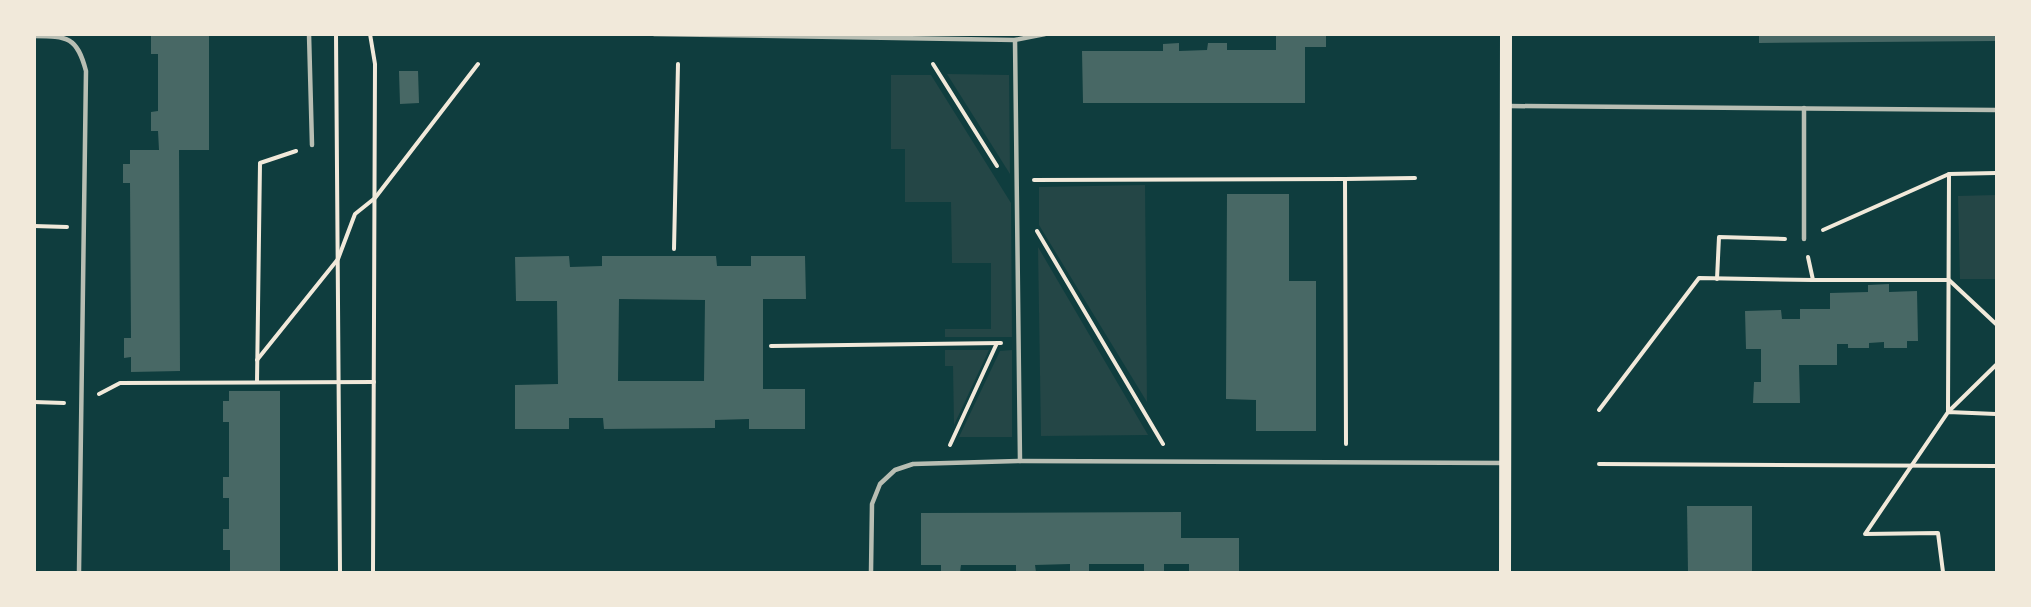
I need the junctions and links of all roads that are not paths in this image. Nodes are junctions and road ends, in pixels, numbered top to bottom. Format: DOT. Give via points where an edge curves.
graph roads {
  1 [pos="309,34"];
  2 [pos="654,34"];
  3 [pos="1045,34"];
  4 [pos="1506,34"];
  5 [pos="34,36"];
  6 [pos="1016,40"];
  7 [pos="1506,106"];
  8 [pos="1804,108"];
  9 [pos="1996,110"];
  10 [pos="312,146"];
  11 [pos="1804,239"];
  12 [pos="1020,461"];
  13 [pos="1506,463"];
  14 [pos="80,573"];
  15 [pos="872,573"];
  16 [pos="1506,573"];
  1 -- 10 [label="lane"];
  2 -- 6 [label="lane"];
  3 -- 6 [label="lane"];
  4 -- 7 [label="main road"];
  5 -- 14 [label="lane" via="57,36 70,41 81,53 86,71"];
  6 -- 12 [label="lane"];
  7 -- 8 [label="lane"];
  7 -- 13 [label="main road"];
  8 -- 9 [label="lane"];
  8 -- 11 [label="lane"];
  12 -- 13 [label="lane"];
  12 -- 15 [label="lane" via="914,464 895,470 880,484 872,504"];
  13 -- 16 [label="main road"];
}
